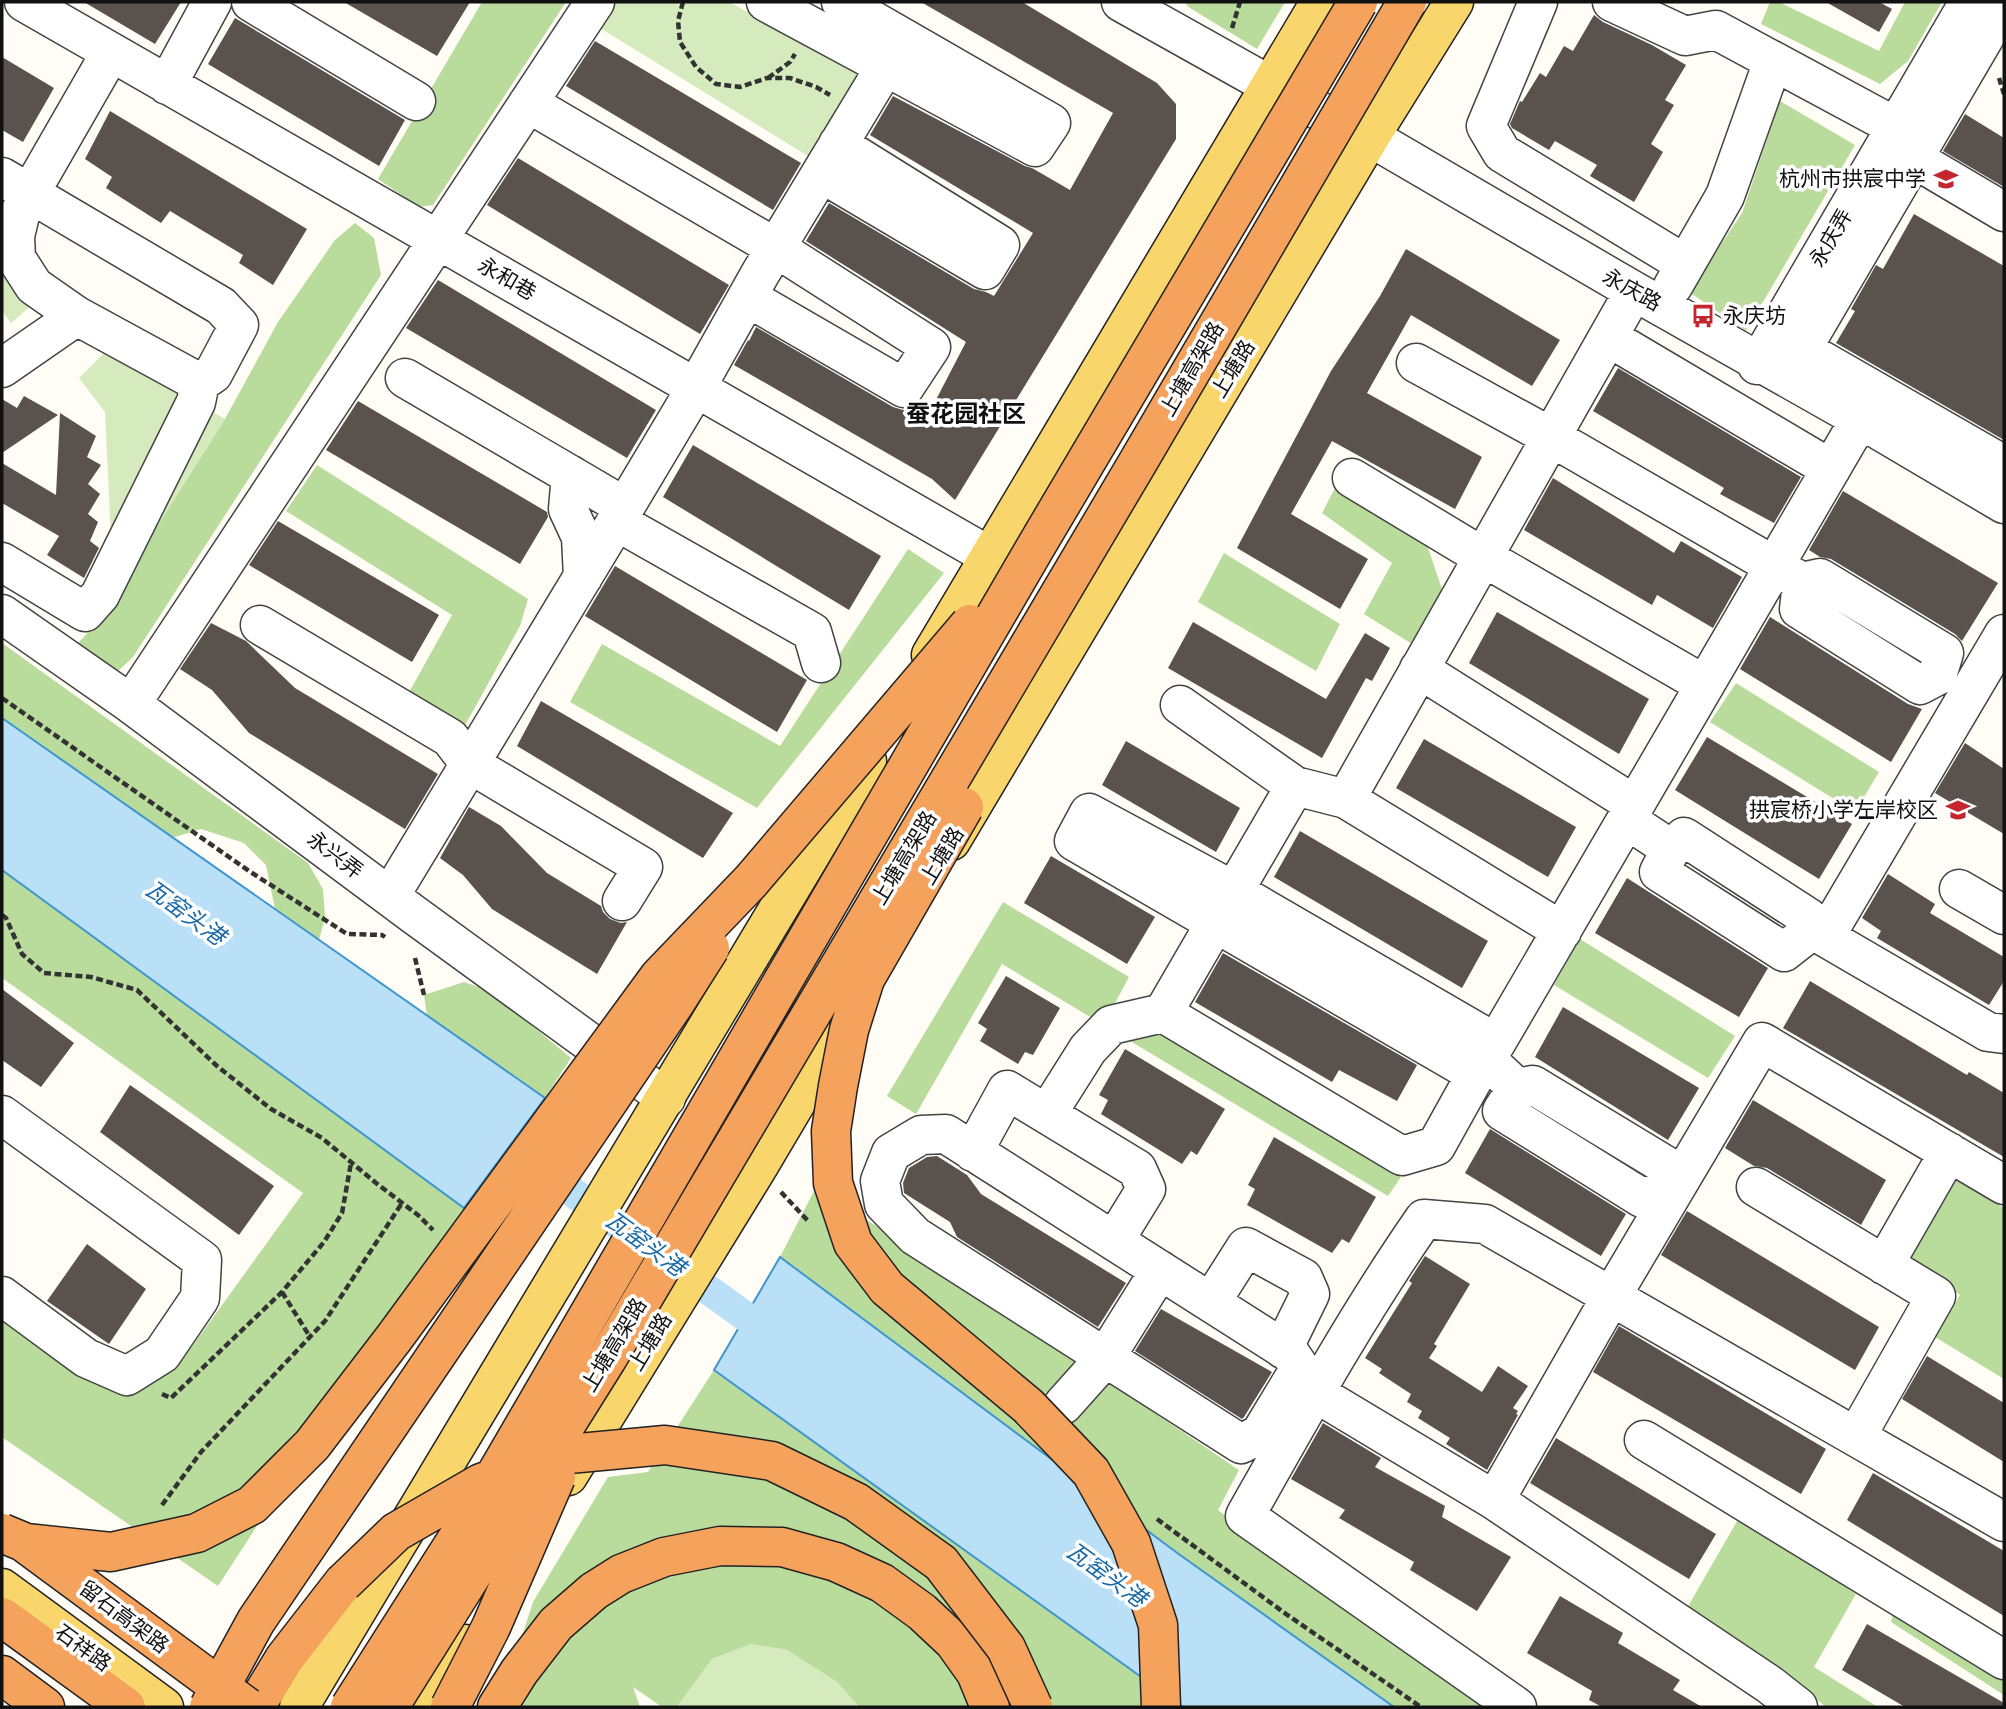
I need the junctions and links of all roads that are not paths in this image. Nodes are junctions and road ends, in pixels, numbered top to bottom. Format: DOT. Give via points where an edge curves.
graph roads {
  1 [pos="24,2"];
  2 [pos="212,2"];
  3 [pos="251,2"];
  4 [pos="595,2"];
  5 [pos="766,2"];
  6 [pos="841,2"];
  7 [pos="1121,2"];
  8 [pos="1320,2"];
  9 [pos="1358,2"];
  10 [pos="1407,2"];
  11 [pos="1454,2"];
  12 [pos="1538,2"];
  13 [pos="1612,2"];
  14 [pos="1982,11"];
  15 [pos="1717,16"];
  16 [pos="111,52"];
  17 [pos="894,53"];
  18 [pos="1773,61"];
  19 [pos="167,85"];
  20 [pos="1271,86"];
  21 [pos="416,102"];
  22 [pos="528,103"];
  23 [pos="1370,137"];
  24 [pos="1905,142"];
  25 [pos="16,186"];
  26 [pos="2004,212"];
  27 [pos="438,240"];
  28 [pos="776,248"];
  29 [pos="1685,264"];
  30 [pos="747,297"];
  31 [pos="1648,299"];
  32 [pos="77,316"];
  33 [pos="1608,337"];
  34 [pos="1416,363"];
  35 [pos="1758,363"];
  36 [pos="2,368"];
  37 [pos="405,378"];
  38 [pos="200,383"];
  39 [pos="696,388"];
  40 [pos="1860,419"];
  41 [pos="1551,438"];
  42 [pos="1138,462"];
  43 [pos="2004,465"];
  44 [pos="1831,469"];
  45 [pos="570,475"];
  46 [pos="1352,478"];
  47 [pos="2004,504"];
  48 [pos="620,514"];
  49 [pos="1035,548"];
  50 [pos="989,556"];
  51 [pos="1483,557"];
  52 [pos="2,562"];
  53 [pos="1788,574"];
  54 [pos="583,577"];
  55 [pos="2,614"];
  56 [pos="260,625"];
  57 [pos="2004,634"];
  58 [pos="821,663"];
  59 [pos="1419,669"];
  60 [pos="1705,685"];
  61 [pos="131,704"];
  62 [pos="1180,705"];
  63 [pos="470,764"];
  64 [pos="1295,786"];
  65 [pos="1346,799"];
  66 [pos="1631,812"];
  67 [pos="1671,849"];
  68 [pos="751,881"];
  69 [pos="1959,889"];
  70 [pos="1234,891"];
  71 [pos="390,896"];
  72 [pos="622,901"];
  73 [pos="2004,915"];
  74 [pos="1215,923"];
  75 [pos="1562,931"];
  76 [pos="1163,1013"];
  77 [pos="2004,1034"];
  78 [pos="1486,1059"];
  79 [pos="1517,1088"];
  80 [pos="666,1098"];
  81 [pos="1047,1114"];
  82 [pos="2,1115"];
  83 [pos="973,1152"];
  84 [pos="1949,1152"];
  85 [pos="2004,1185"];
  86 [pos="1756,1187"];
  87 [pos="1114,1241"];
  88 [pos="1884,1265"];
  89 [pos="1160,1270"];
  90 [pos="2,1296"];
  91 [pos="1611,1297"];
  92 [pos="1211,1303"];
  93 [pos="1283,1349"];
  94 [pos="1105,1358"];
  95 [pos="614,1374"];
  96 [pos="1314,1392"];
  97 [pos="1063,1405"];
  98 [pos="1856,1437"];
  99 [pos="1644,1440"];
  100 [pos="1494,1500"];
  101 [pos="2004,1522"];
  102 [pos="2,1526"];
  103 [pos="2,1533"];
  104 [pos="2,1588"];
  105 [pos="2,1617"];
  106 [pos="2004,1660"];
  107 [pos="2,1675"];
  108 [pos="2,1687"];
  109 [pos="43,1706"];
  110 [pos="126,1707"];
  111 [pos="164,1707"];
  112 [pos="209,1707"];
  113 [pos="247,1707"];
  114 [pos="255,1707"];
  115 [pos="299,1707"];
  116 [pos="350,1707"];
  117 [pos="390,1707"];
  118 [pos="426,1707"];
  119 [pos="450,1707"];
  120 [pos="497,1707"];
  121 [pos="990,1707"];
  122 [pos="1033,1707"];
  123 [pos="1161,1707"];
  124 [pos="1517,1707"];
  125 [pos="1798,1707"];
  1 -- 16 [label="street, 永和巷"];
  2 -- 19 [label="street"];
  3 -- 21 [label="street"];
  4 -- 22 [label="street"];
  5 -- 17 [label="street"];
  6 -- 17 [label="street"];
  7 -- 20 [label="street"];
  8 -- 20 [label="main road"];
  9 -- 49 [label="highway, 上塘高架路, bridge"];
  10 -- 42 [label="highway, 上塘高架路, bridge"];
  11 -- 23 [label="main road, 上塘路"];
  12 -- 29 [label="street" via="1486,126 1502,153"];
  13 -- 15 [label="street" via="1685,36"];
  14 -- 24 [label="street, 永庆弄"];
  15 -- 18 [label="street"];
  16 -- 19 [label="street, 永和巷"];
  16 -- 25 [label="street"];
  17 -- 28 [label="street"];
  18 -- 24 [label="street"];
  18 -- 29 [label="street" via="1725,196"];
  19 -- 27 [label="street, 永和巷"];
  20 -- 23 [label="street, 永庆路"];
  20 -- 50 [label="main road"];
  22 -- 27 [label="street"];
  22 -- 28 [label="street"];
  23 -- 31 [label="street, 永庆路"];
  23 -- 95 [label="main road, 上塘路" via="758,1167"];
  24 -- 26 [label="street"];
  24 -- 35 [label="street, 永庆弄"];
  24 -- 43 [label="street" via="1802,349"];
  25 -- 32 [label="street" via="22,207 15,236 16,258 34,286"];
  25 -- 38 [label="street" via="221,306 239,325 213,374"];
  27 -- 39 [label="street, 永和巷"];
  27 -- 61 [label="street"];
  28 -- 30 [label="street"];
  28 -- 30 [label="street" via="931,347 904,388"];
  29 -- 31 [label="street"];
  30 -- 39 [label="street"];
  31 -- 33 [label="street"];
  31 -- 35 [label="street, 永庆路"];
  32 -- 36 [label="street"];
  32 -- 38 [label="street"];
  33 -- 41 [label="street"];
  33 -- 44 [label="street"];
  34 -- 41 [label="street"];
  35 -- 40 [label="street, 永庆路"];
  37 -- 45 [label="street"];
  38 -- 52 [label="street" via="196,402 100,595 85,612"];
  39 -- 48 [label="street"];
  39 -- 50 [label="street, 永和巷"];
  40 -- 44 [label="street"];
  40 -- 47 [label="street, 永庆路"];
  41 -- 51 [label="street"];
  41 -- 53 [label="street"];
  42 -- 95 [label="highway, 上塘高架路, bridge"];
  42 -- 123 [label="highway, bridge" via="1098,576 865,979 849,1030 831,1131 833,1183 853,1242 887,1288 1028,1406 1091,1472 1131,1544 1158,1625"];
  44 -- 53 [label="street"];
  45 -- 48 [label="street"];
  45 -- 54 [label="street" via="568,509 581,537"];
  46 -- 51 [label="street"];
  48 -- 54 [label="street"];
  48 -- 58 [label="street" via="812,632"];
  49 -- 68 [label="highway, bridge"];
  49 -- 116 [label="highway, 上塘高架路, bridge" via="471,1517"];
  50 -- 80 [label="main road"];
  51 -- 59 [label="street"];
  51 -- 60 [label="street"];
  53 -- 60 [label="street"];
  54 -- 63 [label="street"];
  55 -- 61 [label="street, 永兴弄"];
  56 -- 63 [label="street" via="450,738"];
  57 -- 77 [label="street" via="1825,937 1987,1032"];
  59 -- 65 [label="street"];
  59 -- 66 [label="street"];
  60 -- 66 [label="street"];
  61 -- 71 [label="street, 永兴弄"];
  62 -- 64 [label="street"];
  63 -- 71 [label="street"];
  63 -- 72 [label="street" via="643,867"];
  64 -- 65 [label="street"];
  64 -- 70 [label="street"];
  65 -- 75 [label="street"];
  66 -- 67 [label="street"];
  66 -- 75 [label="street"];
  68 -- 103 [label="highway, bridge" via="659,977 312,1445 252,1505 197,1533 111,1552 26,1543"];
  68 -- 112 [label="highway, bridge" via="676,1003 256,1621"];
  69 -- 73 [label="street"];
  70 -- 74 [label="street"];
  70 -- 74 [label="street" via="1089,814 1074,841"];
  70 -- 78 [label="street"];
  71 -- 80 [label="street, 永兴弄"];
  74 -- 76 [label="street"];
  74 -- 78 [label="street"];
  75 -- 78 [label="street"];
  76 -- 78 [label="street" via="1402,1156 1436,1146"];
  76 -- 81 [label="street" via="1111,1025 1088,1049"];
  78 -- 79 [label="street"];
  80 -- 115 [label="main road"];
  81 -- 83 [label="street" via="1007,1090"];
  81 -- 87 [label="street" via="1137,1169 1146,1189"];
  82 -- 90 [label="street" via="202,1260 200,1298 162,1354 127,1376 86,1358"];
  83 -- 87 [label="street"];
  83 -- 94 [label="street" via="946,1134 921,1135 891,1153 880,1181 884,1203 915,1236"];
  84 -- 85 [label="street"];
  84 -- 88 [label="street"];
  84 -- 91 [label="street" via="1762,1042"];
  86 -- 88 [label="street"];
  87 -- 89 [label="street"];
  88 -- 98 [label="street" via="1936,1296"];
  89 -- 92 [label="street"];
  89 -- 94 [label="street"];
  91 -- 96 [label="street" via="1485,1224 1424,1219"];
  91 -- 98 [label="street"];
  91 -- 100 [label="street"];
  92 -- 93 [label="street"];
  92 -- 93 [label="street" via="1246,1247 1303,1278 1310,1294"];
  93 -- 94 [label="street" via="1300,1368 1260,1434 1241,1444"];
  94 -- 97 [label="street"];
  95 -- 117 [label="highway, 上塘高架路, bridge"];
  95 -- 118 [label="main road, 上塘路"];
  95 -- 119 [label="highway, bridge"];
  96 -- 100 [label="street"];
  96 -- 124 [label="street" via="1245,1516"];
  98 -- 101 [label="street"];
  99 -- 106 [label="street"];
  100 -- 125 [label="street"];
  102 -- 113 [label="highway, 留石高架路, bridge"];
  104 -- 111 [label="main road, 石祥路"];
  105 -- 110 [label="highway"];
  107 -- 109 [label="highway"];
  108 -- 109 [label="highway"];
  114 -- 122 [label="highway, bridge" via="284,1658 343,1583 396,1532 481,1483 558,1455 665,1445 772,1461 856,1502 941,1563 1006,1648"];
  120 -- 121 [label="highway" via="556,1624 594,1591 664,1557 719,1546 782,1546 836,1562 881,1583 954,1642 976,1673"];
}
